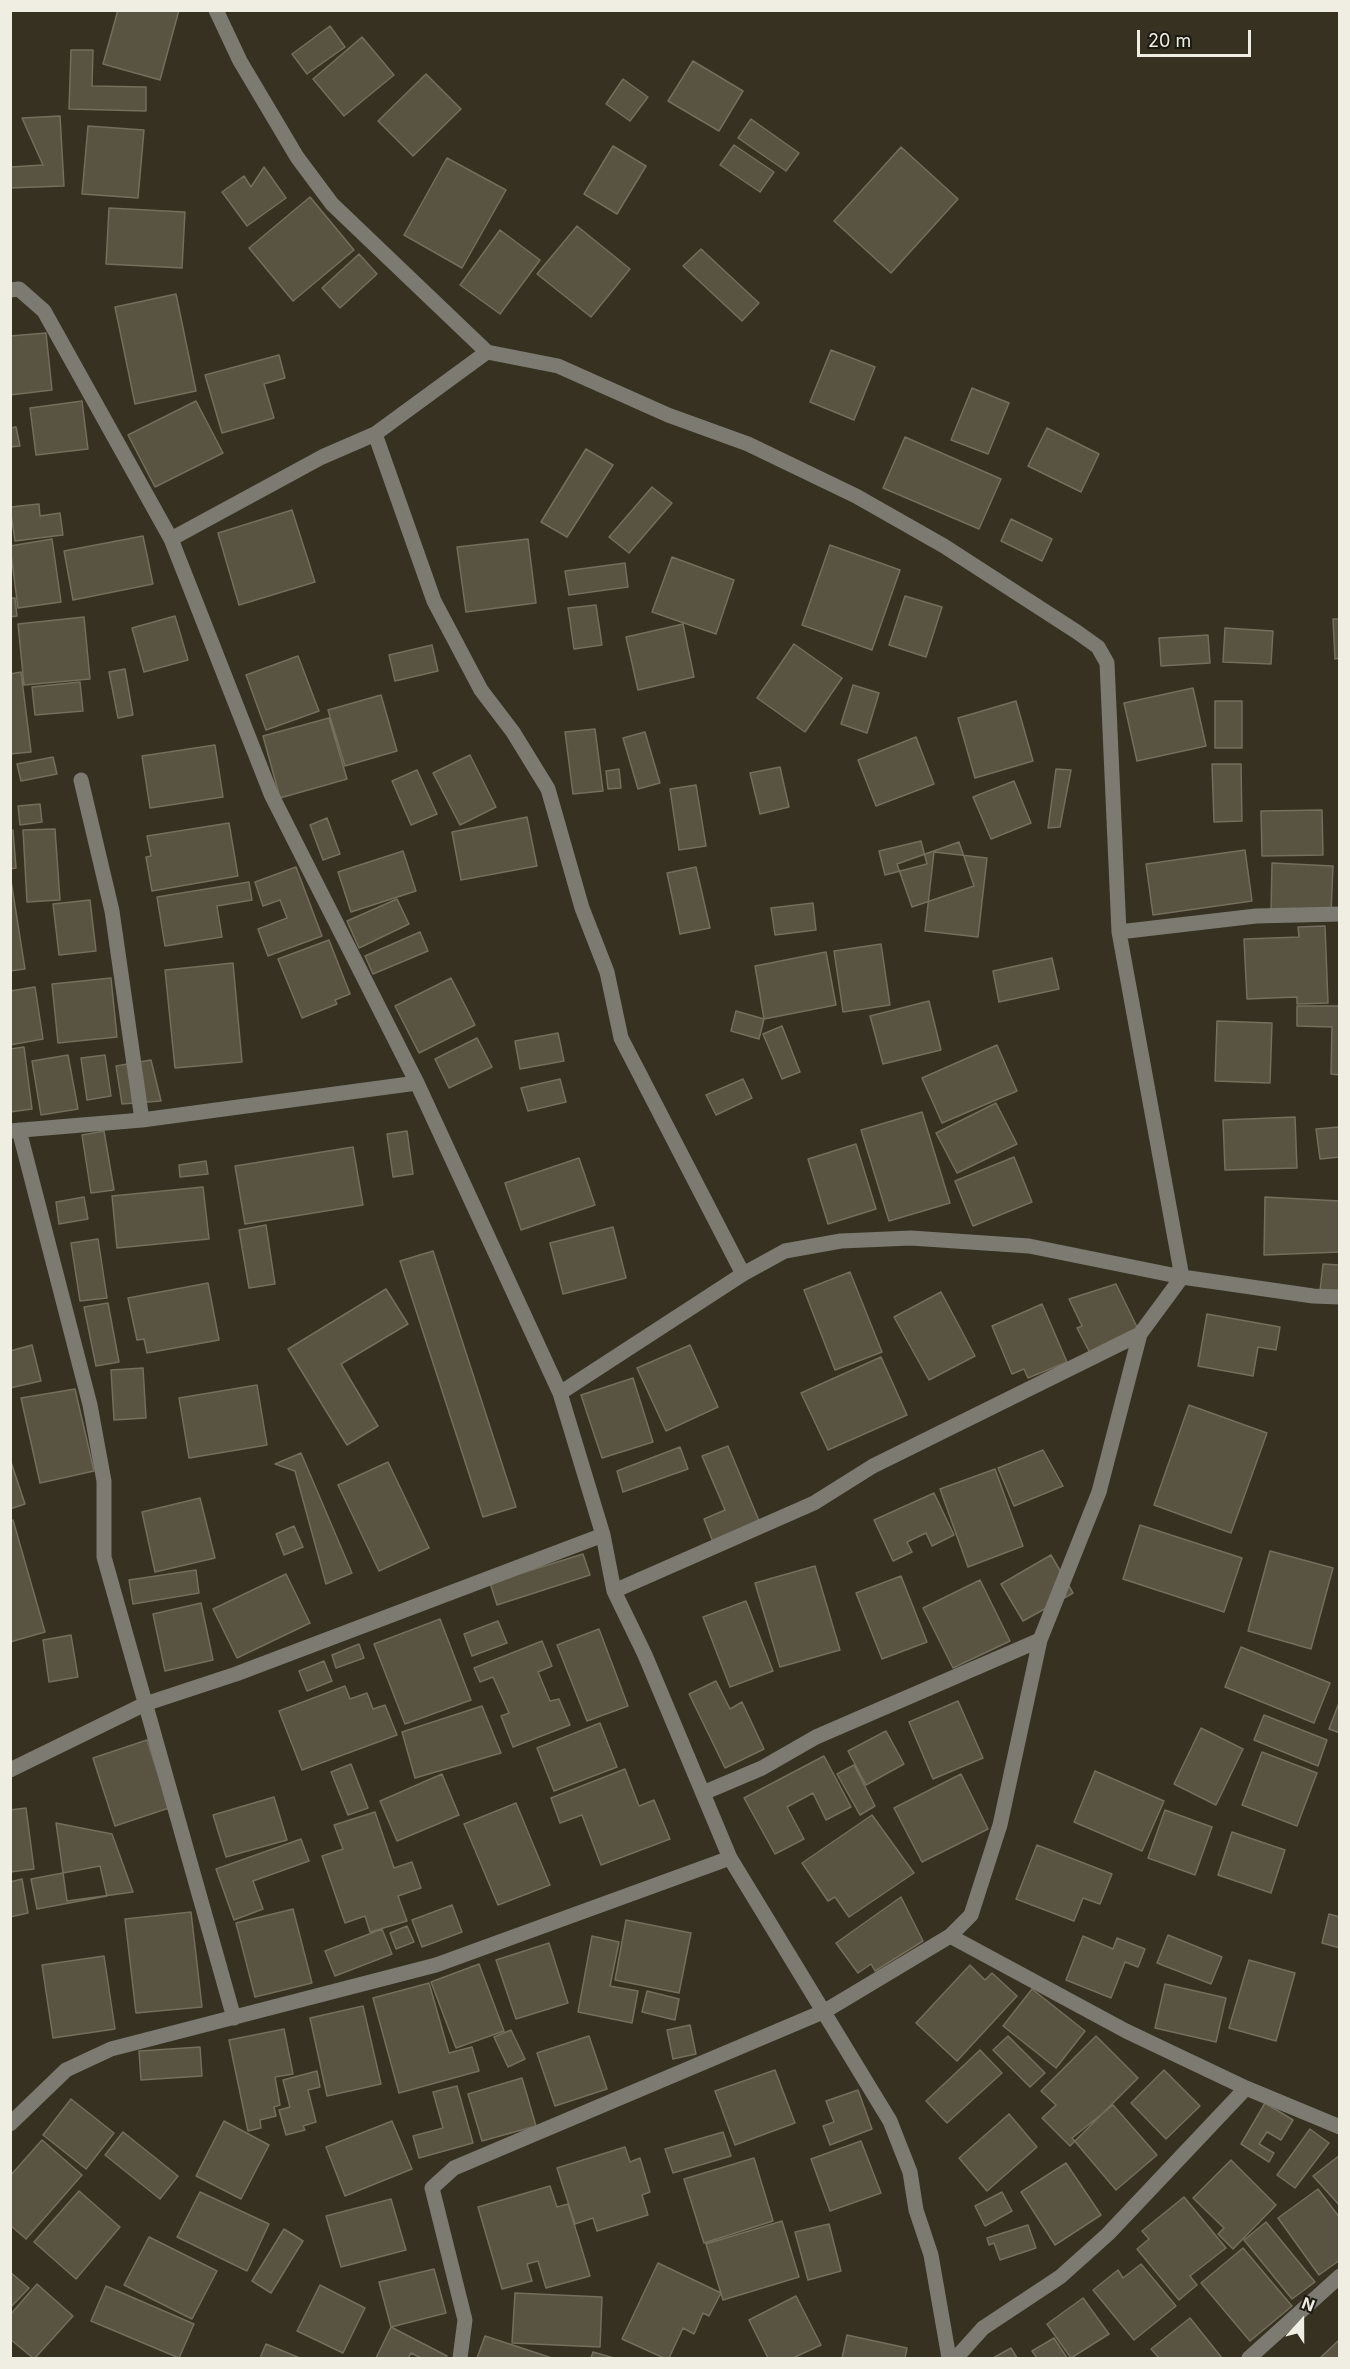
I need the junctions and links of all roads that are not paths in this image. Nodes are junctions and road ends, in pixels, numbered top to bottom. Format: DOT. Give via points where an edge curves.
graph roads {
  1 [pos="216,10"];
  2 [pos="10,290"];
  3 [pos="487,352"];
  4 [pos="375,434"];
  5 [pos="171,539"];
  6 [pos="81,780"];
  7 [pos="1340,914"];
  8 [pos="1119,932"];
  9 [pos="417,1083"];
  10 [pos="142,1120"];
  11 [pos="15,1131"];
  12 [pos="743,1274"];
  13 [pos="1182,1277"];
  14 [pos="1340,1297"];
  15 [pos="1140,1334"];
  16 [pos="560,1393"];
  17 [pos="603,1535"];
  18 [pos="615,1591"];
  19 [pos="1040,1640"];
  20 [pos="145,1704"];
  21 [pos="10,1770"];
  22 [pos="703,1792"];
  23 [pos="730,1858"];
  24 [pos="950,1936"];
  25 [pos="825,2011"];
  26 [pos="234,2018"];
  27 [pos="1246,2088"];
  28 [pos="10,2124"];
  29 [pos="1340,2127"];
  30 [pos="1340,2276"];
  31 [pos="460,2358"];
  32 [pos="949,2358"];
  33 [pos="956,2358"];
  34 [pos="1249,2358"];
  1 -- 3 [label="street" via="240,61 297,157 332,204"];
  2 -- 5 [label="street" via="19,289 44,311"];
  3 -- 4 [label="street"];
  3 -- 8 [label="street" via="558,366 668,415 748,444 845,490 944,546 1098,647 1107,663"];
  4 -- 5 [label="street"];
  4 -- 12 [label="street" via="434,601 481,690 548,789 582,908 607,972 621,1038"];
  5 -- 9 [label="street" via="271,794"];
  6 -- 10 [label="street" via="112,910"];
  7 -- 8 [label="street" via="1256,916"];
  8 -- 13 [label="street"];
  9 -- 10 [label="street"];
  9 -- 16 [label="street"];
  10 -- 11 [label="street"];
  11 -- 20 [label="street" via="90,1405 104,1481 104,1557"];
  12 -- 13 [label="street" via="785,1251 841,1241 911,1238 1029,1246"];
  12 -- 16 [label="street"];
  13 -- 14 [label="street"];
  13 -- 15 [label="street"];
  15 -- 18 [label="street" via="873,1466 814,1503"];
  15 -- 19 [label="street" via="1099,1492"];
  16 -- 17 [label="street"];
  17 -- 18 [label="street"];
  17 -- 20 [label="street" via="236,1674"];
  18 -- 22 [label="street"];
  19 -- 22 [label="street" via="816,1737 762,1768"];
  19 -- 24 [label="street" via="1000,1825 972,1915"];
  20 -- 21 [label="street"];
  20 -- 26 [label="street"];
  22 -- 23 [label="street"];
  23 -- 25 [label="street"];
  23 -- 26 [label="street" via="436,1965"];
  24 -- 25 [label="street"];
  24 -- 27 [label="street" via="1126,2031"];
  25 -- 31 [label="street" via="454,2168 432,2188 465,2320"];
  25 -- 32 [label="street" via="890,2121 910,2172 916,2210 931,2255"];
  26 -- 28 [label="street" via="111,2049 66,2070"];
  27 -- 29 [label="street"];
  27 -- 33 [label="street" via="1108,2234 1060,2277 983,2328"];
  30 -- 34 [label="street"];
}
